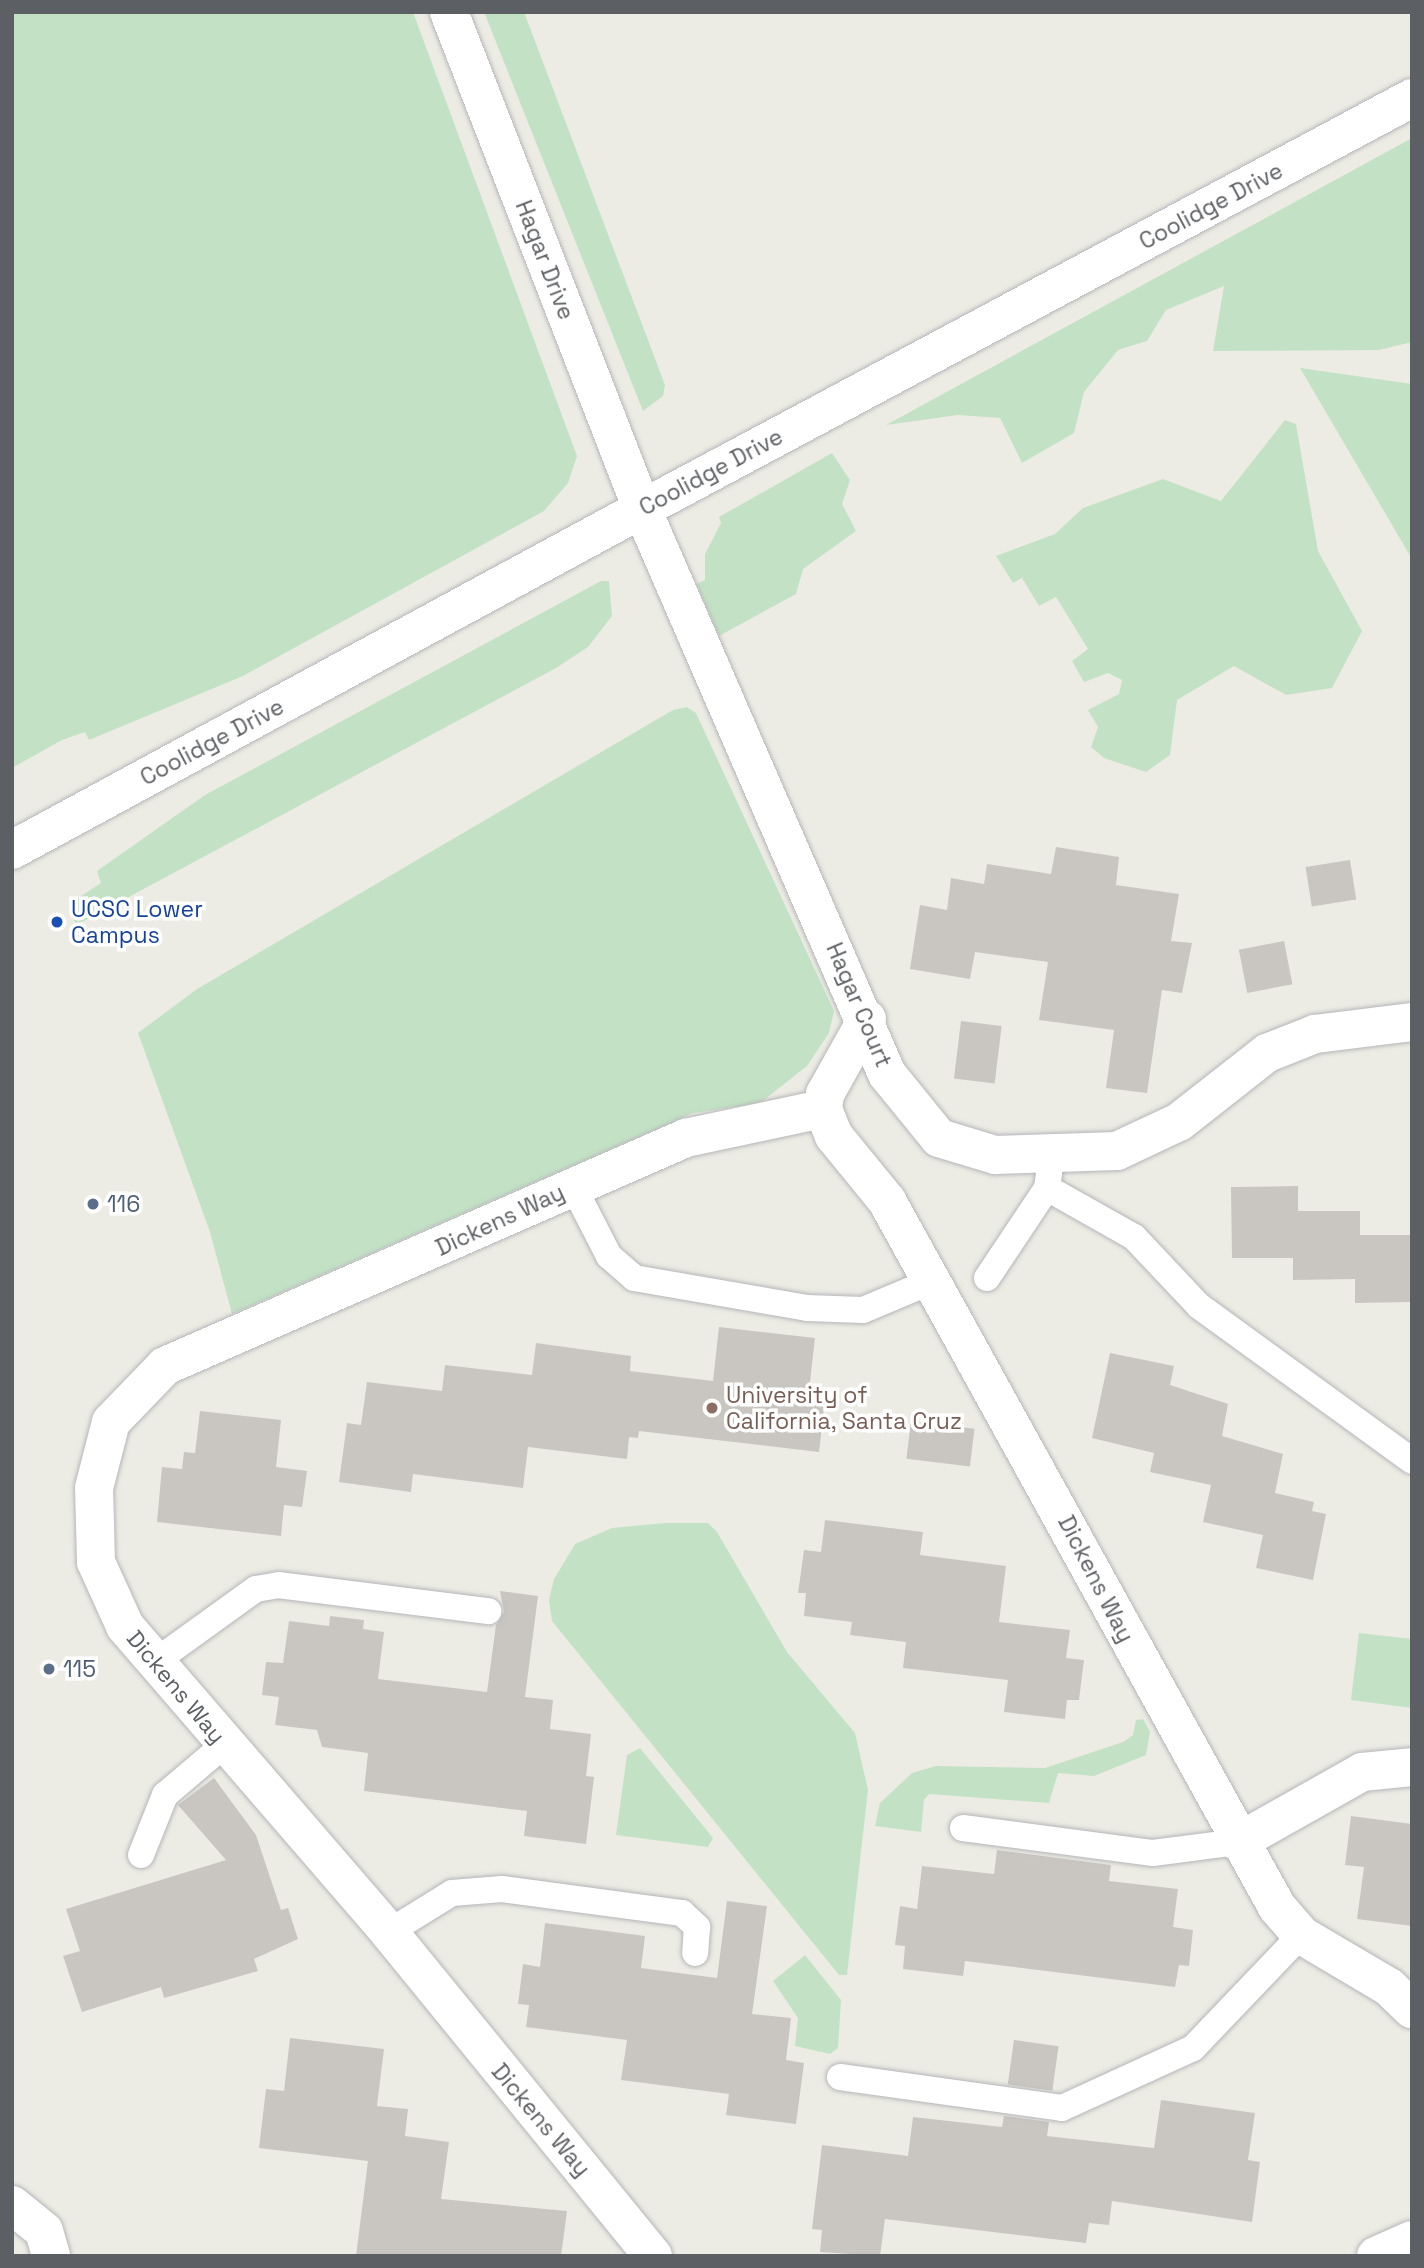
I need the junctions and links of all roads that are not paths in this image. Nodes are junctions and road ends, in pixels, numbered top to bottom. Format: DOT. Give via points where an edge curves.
graph roads {
  1 [pos="449,12"];
  2 [pos="1412,98"];
  3 [pos="642,509"];
  4 [pos="12,850"];
  5 [pos="867,1019"];
  6 [pos="1412,1022"];
  7 [pos="823,1109"];
  8 [pos="1049,1172"];
  9 [pos="573,1186"];
  10 [pos="987,1278"];
  11 [pos="930,1282"];
  12 [pos="1412,1461"];
  13 [pos="488,1611"];
  14 [pos="156,1661"];
  15 [pos="225,1744"];
  16 [pos="1412,1768"];
  17 [pos="963,1828"];
  18 [pos="1238,1842"];
  19 [pos="141,1855"];
  20 [pos="389,1932"];
  21 [pos="1301,1935"];
  22 [pos="695,1953"];
  23 [pos="1412,2009"];
  24 [pos="839,2077"];
  25 [pos="12,2204"];
  26 [pos="1412,2239"];
  27 [pos="51,2256"];
  28 [pos="653,2256"];
  29 [pos="1376,2256"];
  1 -- 3 [label="street, Hagar Drive"];
  2 -- 3 [label="street, Coolidge Drive"];
  3 -- 4 [label="street, Coolidge Drive"];
  3 -- 5 [label="street, Hagar Court"];
  5 -- 7 [label="street" via="825,1094"];
  5 -- 8 [label="street, Hagar Court" via="887,1074 939,1138"];
  6 -- 8 [label="street, Hagar Court" via="1315,1034 1267,1054 1167,1128 1117,1151"];
  7 -- 9 [label="street, Dickens Way" via="686,1138"];
  7 -- 11 [label="street, Dickens Way" via="834,1136 887,1201"];
  8 -- 10 [label="lane"];
  8 -- 12 [label="lane" via="1134,1237 1199,1306"];
  9 -- 11 [label="lane" via="608,1256 634,1278 807,1308 863,1310"];
  9 -- 14 [label="street, Dickens Way" via="165,1366 111,1422 94,1488 96,1562 125,1626"];
  11 -- 18 [label="street, Dickens Way" via="1060,1509"];
  13 -- 14 [label="lane" via="278,1585 256,1589"];
  14 -- 15 [label="street, Dickens Way"];
  15 -- 19 [label="lane" via="165,1795"];
  15 -- 20 [label="street, Dickens Way"];
  16 -- 18 [label="street" via="1362,1772"];
  17 -- 18 [label="lane" via="1153,1853"];
  18 -- 21 [label="street, Dickens Way"];
  20 -- 22 [label="lane" via="452,1893 502,1889 682,1913 697,1927"];
  20 -- 28 [label="street, Dickens Way"];
  21 -- 23 [label="street, Dickens Way" via="1389,1987"];
  21 -- 24 [label="lane" via="1193,2048 1062,2108"];
  25 -- 27 [label="street" via="44,2231"];
  26 -- 29 [label="street"];
}
